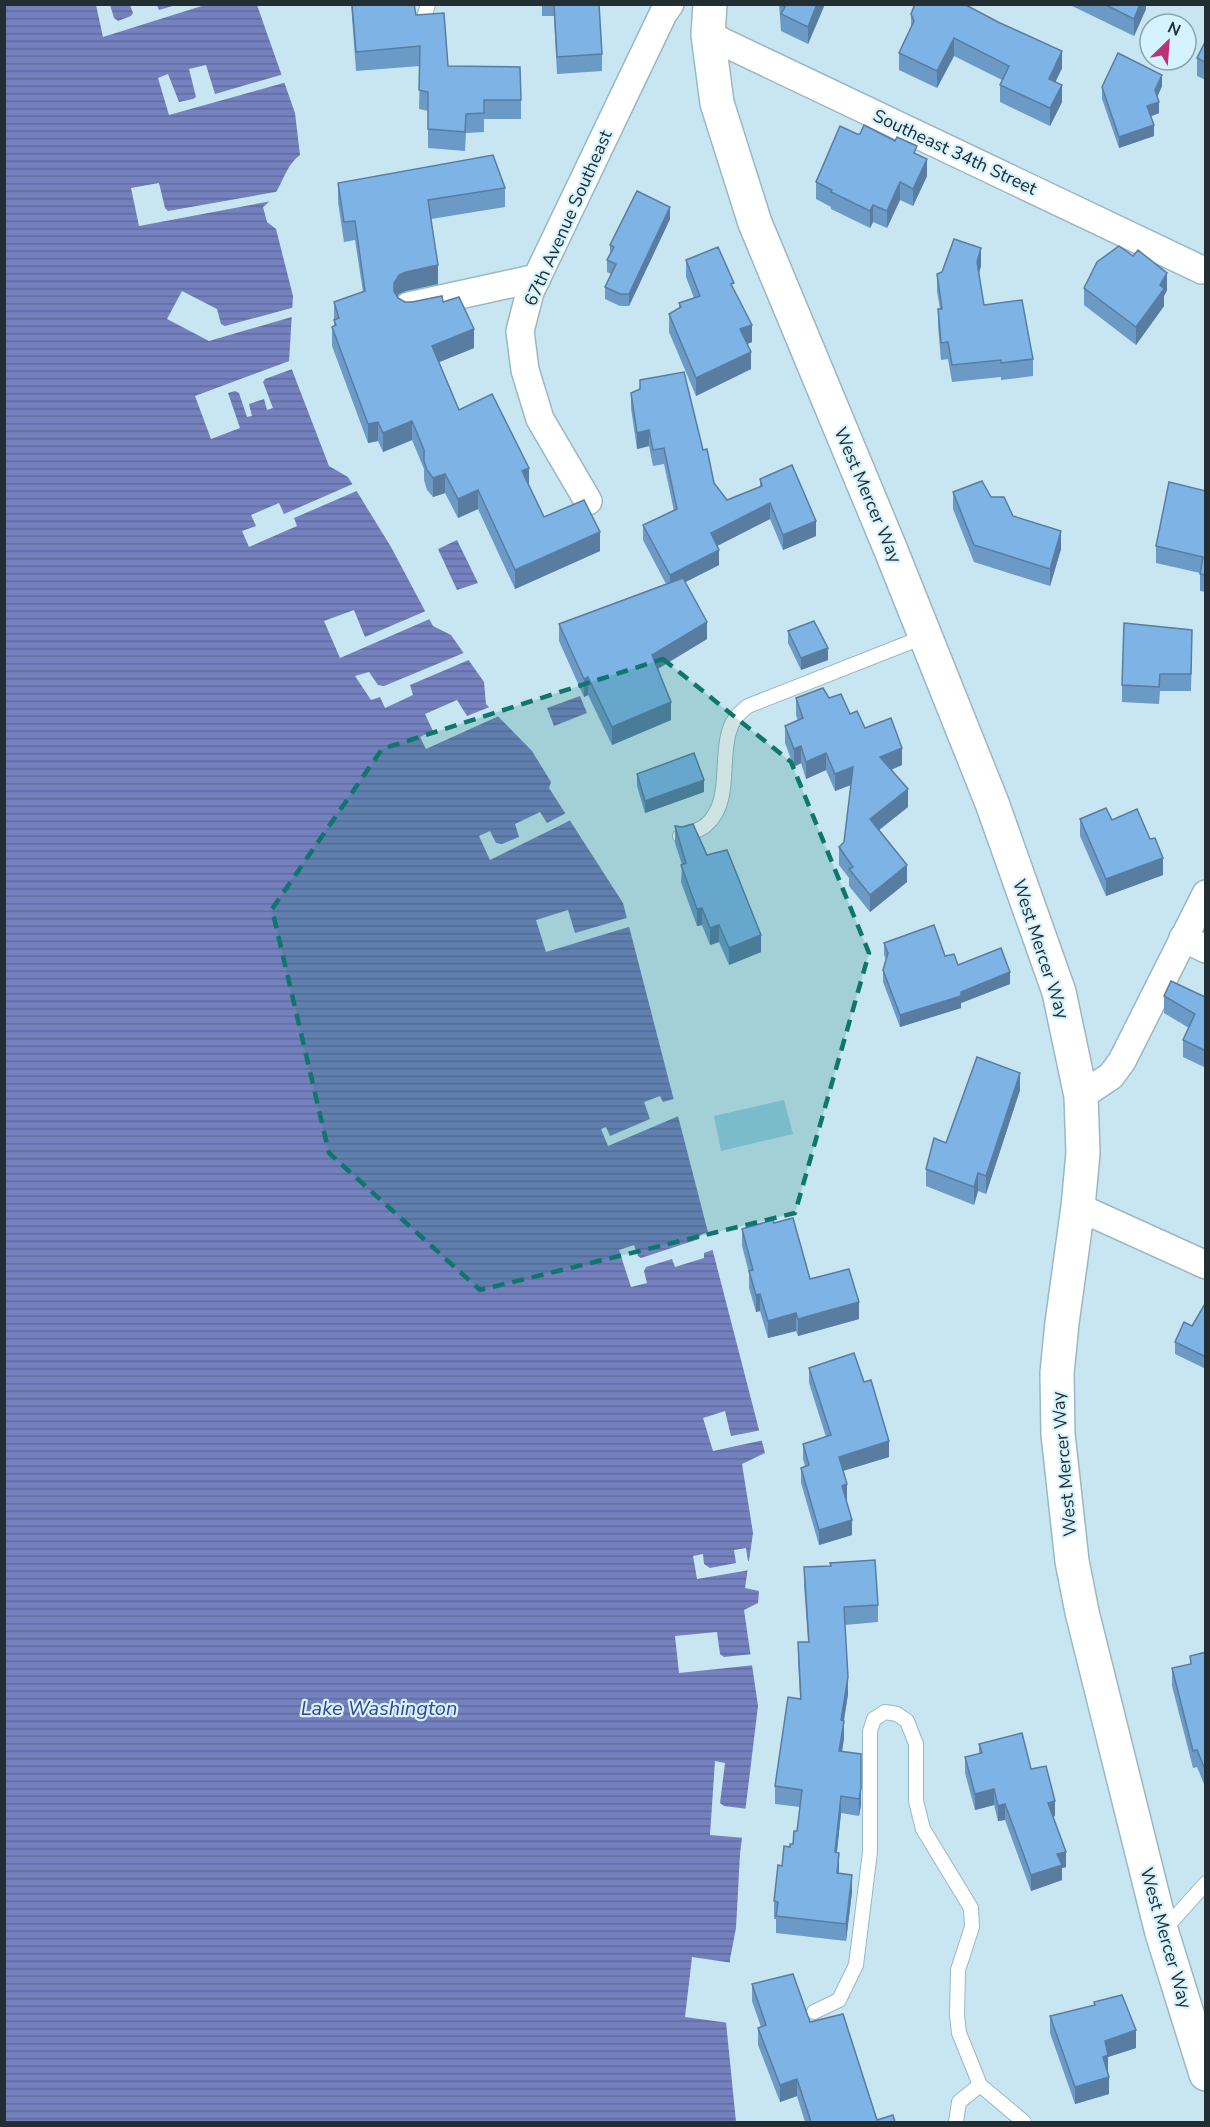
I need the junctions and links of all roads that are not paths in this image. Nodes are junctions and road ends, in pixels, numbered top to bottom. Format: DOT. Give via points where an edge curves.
graph roads {
  1 [pos="428,4"];
  2 [pos="670,4"];
  3 [pos="709,20"];
  4 [pos="423,21"];
  5 [pos="1202,270"];
  6 [pos="537,278"];
  7 [pos="409,306"];
  8 [pos="588,501"];
  9 [pos="926,636"];
  10 [pos="680,836"];
  11 [pos="1206,894"];
  12 [pos="1194,944"];
  13 [pos="1081,1096"];
  14 [pos="1078,1207"];
  15 [pos="1206,1266"];
  16 [pos="1206,1883"];
  17 [pos="1162,1933"];
  18 [pos="814,2012"];
  19 [pos="1204,2061"];
  20 [pos="980,2085"];
  21 [pos="956,2122"];
  22 [pos="1024,2122"];
  1 -- 4 [label="lane"];
  2 -- 6 [label="street, 67th Avenue Southeast"];
  3 -- 5 [label="street, Southeast 34th Street"];
  3 -- 9 [label="street, West Mercer Way" via="717,103 755,223"];
  6 -- 7 [label="street"];
  6 -- 8 [label="street, 67th Avenue Southeast" via="520,331 525,370 540,419"];
  9 -- 10 [label="lane" via="748,706 737,715 729,732 722,794 714,816 705,827"];
  9 -- 13 [label="street, West Mercer Way" via="992,803 1059,992"];
  11 -- 12 [label="street"];
  12 -- 13 [label="street" via="1111,1076"];
  13 -- 14 [label="street, West Mercer Way" via="1083,1153"];
  14 -- 15 [label="street"];
  14 -- 17 [label="street, West Mercer Way" via="1057,1373 1058,1434 1072,1561"];
  16 -- 17 [label="lane"];
  17 -- 19 [label="street, West Mercer Way"];
  18 -- 20 [label="lane" via="839,2000 856,1965 870,1852 870,1731 874,1719 885,1712 897,1714 907,1721 916,1744 916,1801 923,1829 971,1908 972,1927 958,1970 957,2015 959,2033"];
  20 -- 21 [label="lane" via="959,2102"];
  20 -- 22 [label="lane"];
}
